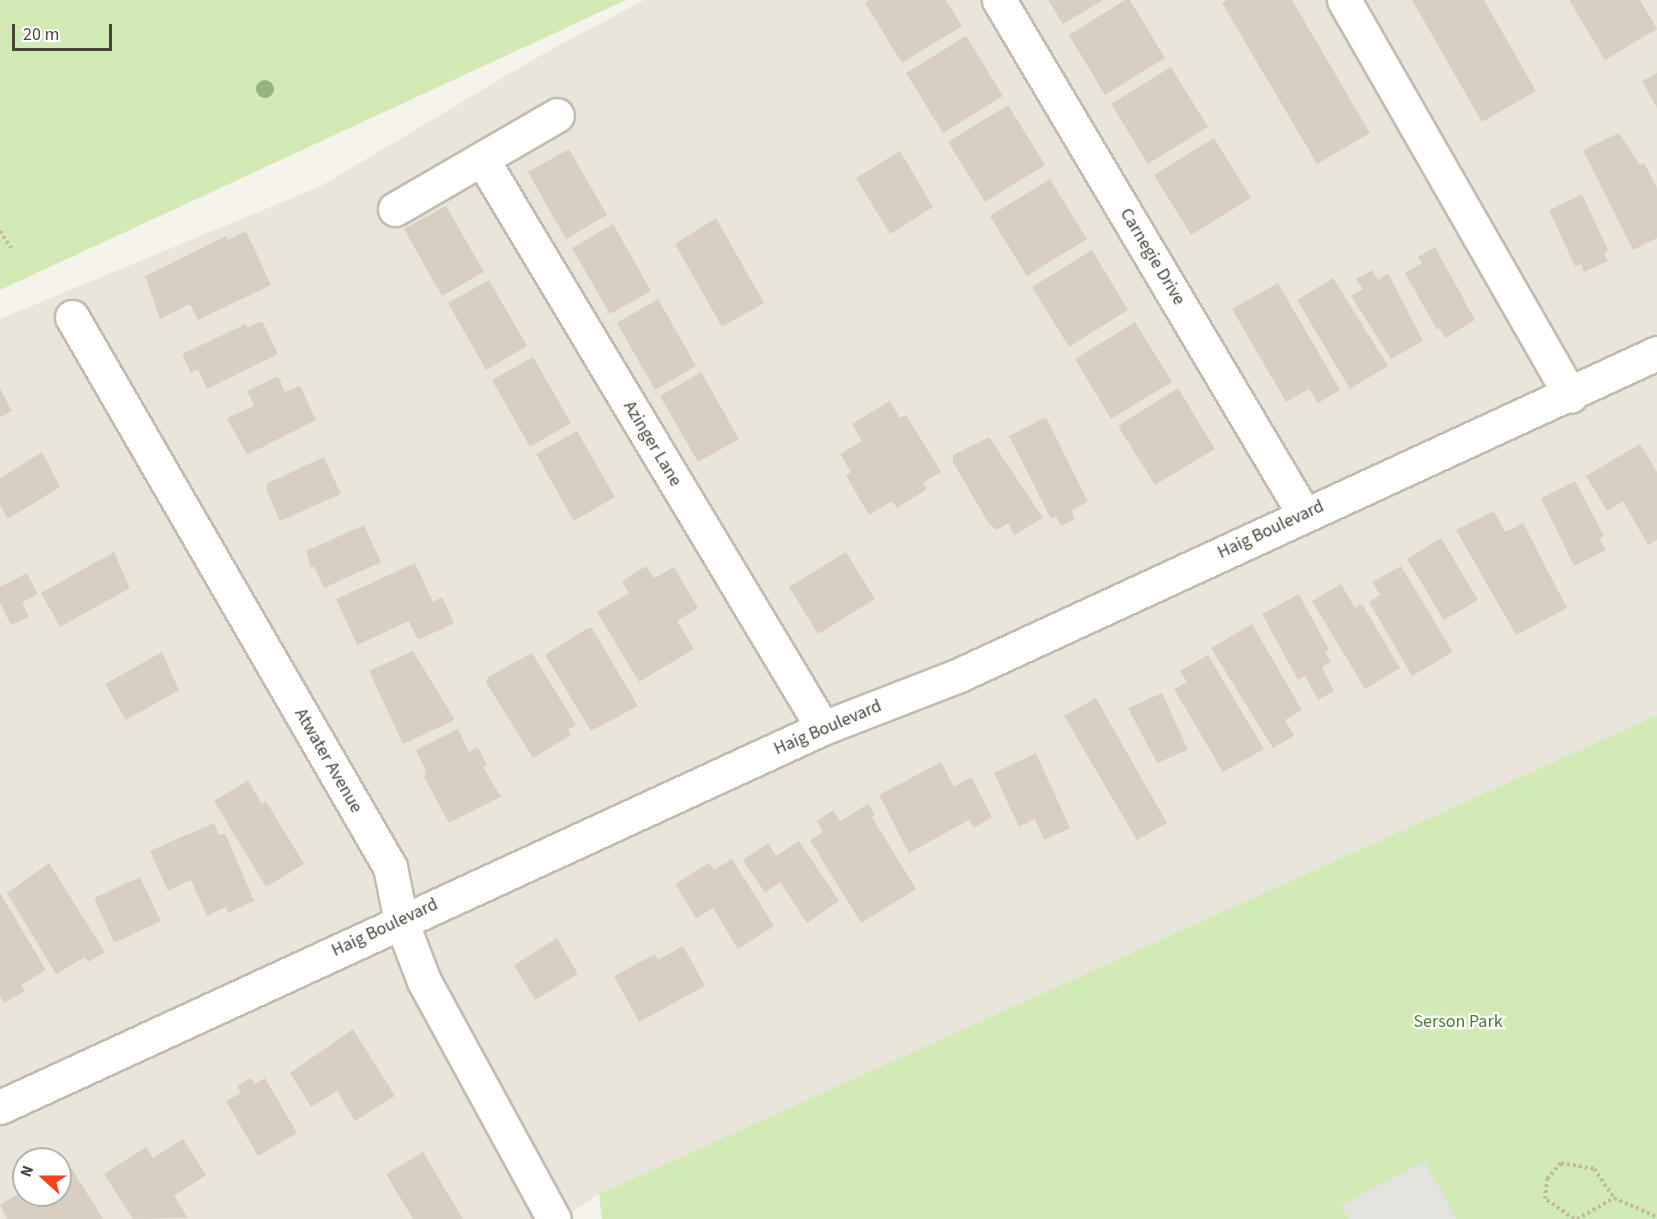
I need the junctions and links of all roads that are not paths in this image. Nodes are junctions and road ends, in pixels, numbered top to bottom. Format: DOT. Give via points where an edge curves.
graph roads {
  1 [pos="999,0"];
  2 [pos="1344,0"];
  3 [pos="557,115"];
  4 [pos="482,159"];
  5 [pos="395,209"];
  6 [pos="72,316"];
  7 [pos="1657,352"];
  8 [pos="1571,396"];
  9 [pos="1304,514"];
  10 [pos="823,728"];
  11 [pos="401,921"];
  12 [pos="0,1107"];
  13 [pos="554,1219"];
  1 -- 9 [label="street, Carnegie Drive"];
  2 -- 8 [label="street"];
  3 -- 4 [label="street"];
  4 -- 5 [label="street"];
  4 -- 10 [label="street, Azinger Lane"];
  6 -- 11 [label="street, Atwater Avenue" via="390,867"];
  7 -- 8 [label="street, Haig Boulevard"];
  8 -- 9 [label="street, Haig Boulevard"];
  9 -- 10 [label="street, Haig Boulevard" via="957,676"];
  10 -- 11 [label="street, Haig Boulevard"];
  11 -- 12 [label="street, Haig Boulevard"];
  11 -- 13 [label="street, Atwater Avenue" via="424,981"];
}
